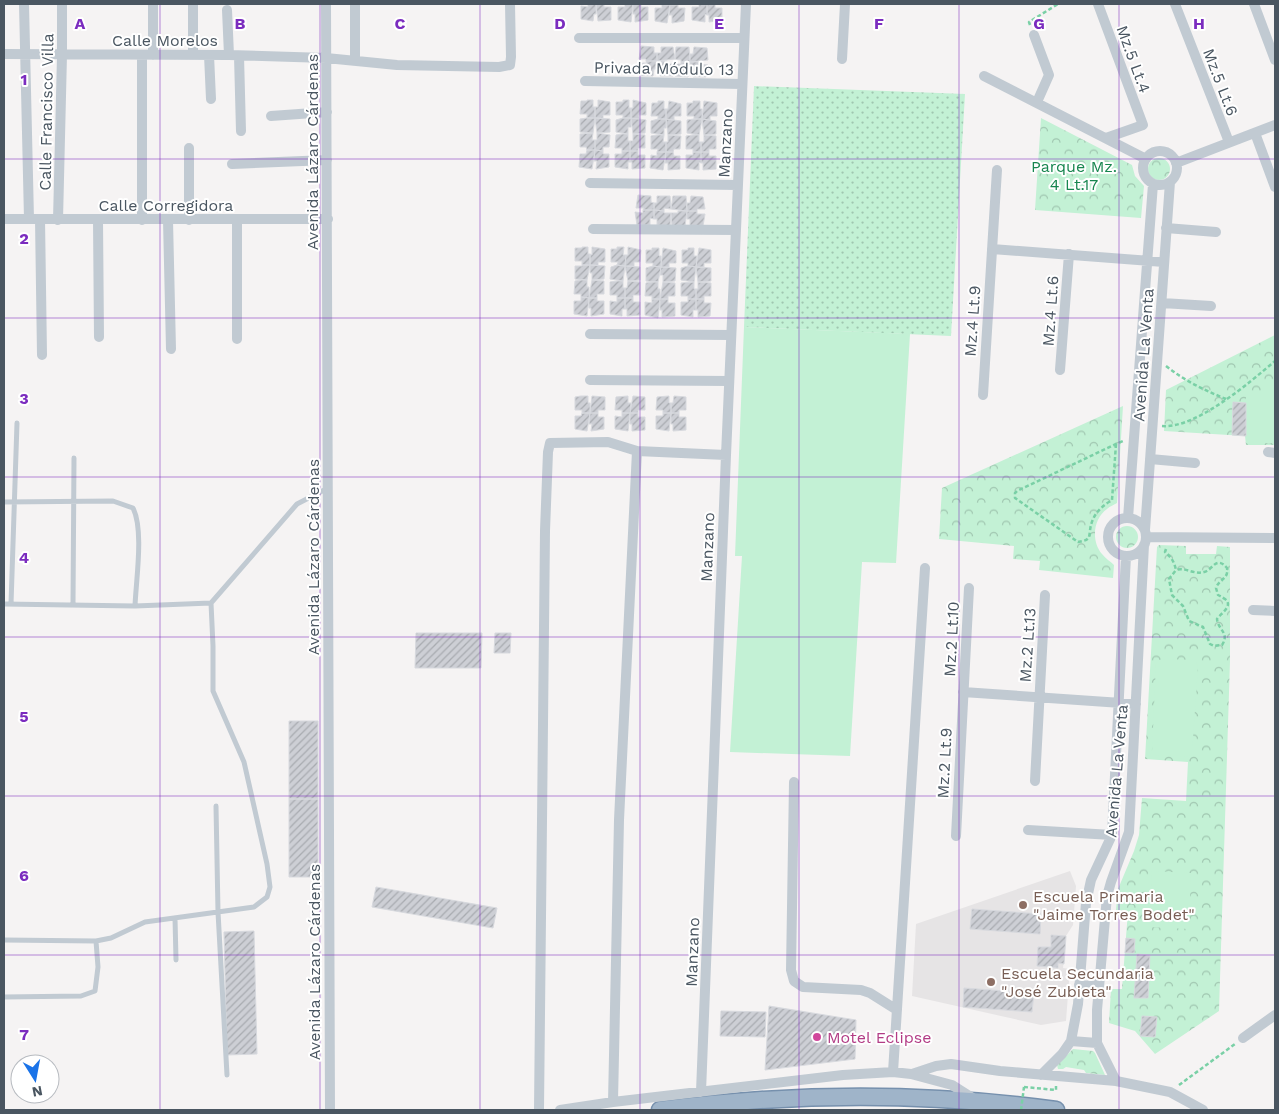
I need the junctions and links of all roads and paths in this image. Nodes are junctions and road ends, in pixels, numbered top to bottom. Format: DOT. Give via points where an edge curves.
graph roads {
  1 [pos="24,4"];
  2 [pos="62,4"];
  3 [pos="152,4"];
  4 [pos="193,4"];
  5 [pos="326,4"];
  6 [pos="355,4"];
  7 [pos="510,4"];
  8 [pos="746,4"];
  9 [pos="845,4"];
  10 [pos="1058,4"];
  11 [pos="1098,4"];
  12 [pos="1176,4"];
  13 [pos="1254,4"];
  14 [pos="227,10"];
  15 [pos="1034,35"];
  16 [pos="579,38"];
  17 [pos="744,38"];
  18 [pos="4,54"];
  19 [pos="26,55"];
  20 [pos="62,55"];
  21 [pos="142,55"];
  22 [pos="153,55"];
  23 [pos="193,55"];
  24 [pos="210,55"];
  25 [pos="234,56"];
  26 [pos="326,58"];
  27 [pos="842,58"];
  28 [pos="1275,60"];
  29 [pos="355,61"];
  30 [pos="984,76"];
  31 [pos="585,81"];
  32 [pos="742,84"];
  33 [pos="211,99"];
  34 [pos="1036,102"];
  35 [pos="326,112"];
  36 [pos="271,116"];
  37 [pos="1275,125"];
  38 [pos="241,131"];
  39 [pos="1255,133"];
  40 [pos="1106,138"];
  41 [pos="1229,142"];
  42 [pos="189,148"];
  43 [pos="1146,158"];
  44 [pos="327,160"];
  45 [pos="1176,163"];
  46 [pos="232,164"];
  47 [pos="997,170"];
  48 [pos="1170,182"];
  49 [pos="590,183"];
  50 [pos="1152,184"];
  51 [pos="738,185"];
  52 [pos="1275,187"];
  53 [pos="4,219"];
  54 [pos="29,219"];
  55 [pos="328,219"];
  56 [pos="40,220"];
  57 [pos="58,220"];
  58 [pos="98,220"];
  59 [pos="142,220"];
  60 [pos="168,220"];
  61 [pos="189,220"];
  62 [pos="237,220"];
  63 [pos="1166,228"];
  64 [pos="593,229"];
  65 [pos="736,230"];
  66 [pos="1216,232"];
  67 [pos="992,249"];
  68 [pos="1069,254"];
  69 [pos="1146,260"];
  70 [pos="1164,262"];
  71 [pos="1162,302"];
  72 [pos="1211,306"];
  73 [pos="590,334"];
  74 [pos="732,335"];
  75 [pos="99,337"];
  76 [pos="237,339"];
  77 [pos="171,349"];
  78 [pos="42,355"];
  79 [pos="1158,359"];
  80 [pos="1275,360"];
  81 [pos="1060,370"];
  82 [pos="590,380"];
  83 [pos="729,381"];
  84 [pos="982,395"];
  85 [pos="1226,399"];
  86 [pos="17,423"];
  87 [pos="1153,425"];
  88 [pos="1134,436"];
  89 [pos="1116,444"];
  90 [pos="637,451"];
  91 [pos="726,455"];
  92 [pos="74,458"];
  93 [pos="1150,459"];
  94 [pos="1196,463"];
  95 [pos="328,488"];
  96 [pos="75,501"];
  97 [pos="4,502"];
  98 [pos="14,503"];
  99 [pos="1128,518"];
  100 [pos="1145,537"];
  101 [pos="1166,537"];
  102 [pos="1275,538"];
  103 [pos="1126,556"];
  104 [pos="925,568"];
  105 [pos="1176,570"];
  106 [pos="969,588"];
  107 [pos="1045,595"];
  108 [pos="211,603"];
  109 [pos="4,604"];
  110 [pos="11,604"];
  111 [pos="73,605"];
  112 [pos="135,606"];
  113 [pos="1254,610"];
  114 [pos="1275,611"];
  115 [pos="963,692"];
  116 [pos="1038,697"];
  117 [pos="1118,702"];
  118 [pos="1136,704"];
  119 [pos="1035,781"];
  120 [pos="794,782"];
  121 [pos="216,806"];
  122 [pos="1028,830"];
  123 [pos="1112,834"];
  124 [pos="956,836"];
  125 [pos="218,912"];
  126 [pos="175,918"];
  127 [pos="4,940"];
  128 [pos="96,941"];
  129 [pos="176,960"];
  130 [pos="1079,985"];
  131 [pos="1099,986"];
  132 [pos="4,996"];
  133 [pos="897,1010"];
  134 [pos="1275,1015"];
  135 [pos="1242,1038"];
  136 [pos="1071,1042"];
  137 [pos="1097,1043"];
  138 [pos="893,1072"];
  139 [pos="911,1074"];
  140 [pos="227,1075"];
  141 [pos="1041,1075"];
  142 [pos="1116,1081"];
  143 [pos="1056,1090"];
  144 [pos="701,1092"];
  145 [pos="1170,1092"];
  146 [pos="977,1101"];
  147 [pos="614,1102"];
  148 [pos="330,1110"];
  149 [pos="539,1110"];
  150 [pos="560,1110"];
  151 [pos="660,1110"];
  152 [pos="1020,1110"];
  153 [pos="1056,1110"];
  154 [pos="1203,1110"];
  1 -- 19 [label="street"];
  2 -- 20 [label="street, Calle Francisco Villa"];
  3 -- 22 [label="street"];
  4 -- 23 [label="street"];
  5 -- 26 [label="street, Avenida Lázaro Cárdenas"];
  6 -- 29 [label="street"];
  7 -- 29 [label="street, Calle Morelos" via="510,65 406,65"];
  8 -- 17 [label="street, Manzano"];
  9 -- 27 [label="street"];
  10 -- 15 [label="path" via="1029,22"];
  11 -- 40 [label="street, Mz.5 Lt.4" via="1143,125"];
  12 -- 41 [label="street, Mz.5 Lt.6"];
  13 -- 28 [label="street"];
  14 -- 25 [label="street"];
  15 -- 34 [label="street" via="1049,75"];
  16 -- 17 [label="street"];
  17 -- 32 [label="street, Manzano"];
  18 -- 19 [label="street, Calle Morelos"];
  19 -- 20 [label="street, Calle Morelos"];
  19 -- 54 [label="street"];
  20 -- 21 [label="street, Calle Morelos"];
  20 -- 57 [label="street, Calle Francisco Villa"];
  21 -- 22 [label="street, Calle Morelos"];
  21 -- 59 [label="street"];
  22 -- 23 [label="street, Calle Morelos"];
  23 -- 24 [label="street, Calle Morelos"];
  24 -- 25 [label="street, Calle Morelos"];
  24 -- 33 [label="street"];
  25 -- 26 [label="street, Calle Morelos"];
  25 -- 38 [label="street"];
  26 -- 29 [label="street, Calle Morelos"];
  26 -- 35 [label="street, Avenida Lázaro Cárdenas"];
  30 -- 34 [label="street"];
  31 -- 32 [label="street, Privada Módulo 13"];
  32 -- 51 [label="street, Manzano"];
  34 -- 40 [label="street"];
  35 -- 36 [label="street"];
  35 -- 44 [label="street, Avenida Lázaro Cárdenas"];
  37 -- 39 [label="street"];
  39 -- 41 [label="street"];
  39 -- 52 [label="street"];
  40 -- 43 [label="street"];
  41 -- 45 [label="street"];
  42 -- 61 [label="street"];
  43 -- 45 [label="street" via="1158,152 1166,153"];
  43 -- 50 [label="street" via="1143,173"];
  44 -- 46 [label="street"];
  44 -- 55 [label="street, Avenida Lázaro Cárdenas"];
  45 -- 48 [label="street" via="1175,176"];
  47 -- 67 [label="street, Mz.4 Lt.9"];
  48 -- 50 [label="street"];
  48 -- 63 [label="street, Avenida La Venta"];
  49 -- 51 [label="street"];
  50 -- 69 [label="street, Avenida La Venta"];
  51 -- 65 [label="street, Manzano"];
  53 -- 54 [label="street, Calle Corregidora"];
  54 -- 56 [label="street, Calle Corregidora"];
  55 -- 62 [label="street, Calle Corregidora"];
  55 -- 95 [label="street, Avenida Lázaro Cárdenas"];
  56 -- 57 [label="street, Calle Corregidora"];
  56 -- 78 [label="street"];
  57 -- 58 [label="street, Calle Corregidora"];
  58 -- 59 [label="street, Calle Corregidora"];
  58 -- 75 [label="street"];
  59 -- 60 [label="street, Calle Corregidora"];
  60 -- 61 [label="street, Calle Corregidora"];
  60 -- 77 [label="street"];
  61 -- 62 [label="street, Calle Corregidora"];
  62 -- 76 [label="street"];
  63 -- 66 [label="street"];
  63 -- 70 [label="street, Avenida La Venta"];
  64 -- 65 [label="street"];
  65 -- 74 [label="street, Manzano"];
  67 -- 68 [label="street"];
  67 -- 84 [label="street, Mz.4 Lt.9"];
  68 -- 69 [label="street"];
  68 -- 81 [label="street, Mz.4 Lt.6"];
  69 -- 70 [label="street"];
  69 -- 88 [label="street, Avenida La Venta"];
  70 -- 71 [label="street, Avenida La Venta"];
  71 -- 72 [label="street"];
  71 -- 79 [label="street, Avenida La Venta"];
  73 -- 74 [label="street"];
  74 -- 83 [label="street, Manzano"];
  79 -- 85 [label="path" via="1182,379"];
  79 -- 87 [label="street, Avenida La Venta"];
  80 -- 85 [label="path"];
  82 -- 83 [label="street"];
  83 -- 91 [label="street, Manzano"];
  85 -- 87 [label="path" via="1183,424"];
  86 -- 98 [label="lane"];
  87 -- 93 [label="street, Avenida La Venta"];
  88 -- 89 [label="path"];
  88 -- 99 [label="street, Avenida La Venta"];
  89 -- 89 [label="path" via="1017,491 1015,498 1078,542 1086,540 1095,515 1112,500"];
  90 -- 91 [label="street"];
  90 -- 147 [label="street" via="619,820"];
  90 -- 149 [label="street" via="608,442 557,442 550,443 548,452"];
  91 -- 144 [label="street, Manzano"];
  92 -- 96 [label="lane"];
  93 -- 94 [label="street"];
  93 -- 100 [label="street, Avenida La Venta"];
  95 -- 108 [label="lane" via="297,504"];
  95 -- 148 [label="street, Avenida Lázaro Cárdenas"];
  96 -- 98 [label="lane"];
  96 -- 111 [label="lane"];
  96 -- 112 [label="lane" via="113,501 133,508 137,516 138,546"];
  97 -- 98 [label="lane"];
  98 -- 110 [label="lane"];
  99 -- 100 [label="street" via="1138,521"];
  99 -- 103 [label="street" via="1112,524 1108,535 1108,542 1115,552"];
  100 -- 101 [label="street"];
  100 -- 103 [label="street" via="1136,553"];
  100 -- 118 [label="street, Avenida La Venta"];
  101 -- 102 [label="street"];
  101 -- 105 [label="path" via="1166,552 1174,560"];
  103 -- 117 [label="street, Avenida La Venta"];
  104 -- 133 [label="street"];
  105 -- 105 [label="path" via="1169,579 1174,597 1183,606 1189,621 1204,628 1210,644 1222,645 1225,633 1218,626 1217,619 1226,610 1227,603 1218,595 1216,588 1226,578 1227,568 1216,563 1202,573 1182,568"];
  106 -- 115 [label="street, Mz.2 Lt.10"];
  107 -- 116 [label="street, Mz.2 Lt.13"];
  108 -- 112 [label="lane"];
  108 -- 125 [label="lane" via="213,691 244,762 270,887 267,898 254,907"];
  109 -- 110 [label="lane"];
  110 -- 111 [label="lane"];
  111 -- 112 [label="lane"];
  113 -- 114 [label="street"];
  115 -- 116 [label="street"];
  115 -- 124 [label="street, Mz.2 Lt.9"];
  116 -- 117 [label="street"];
  116 -- 119 [label="street, Mz.2 Lt.13"];
  117 -- 118 [label="street"];
  117 -- 123 [label="street, Avenida La Venta"];
  118 -- 131 [label="street, Avenida La Venta" via="1129,832 1107,896"];
  120 -- 133 [label="street" via="791,970 794,981 803,987 861,990"];
  121 -- 125 [label="lane"];
  122 -- 123 [label="street"];
  123 -- 130 [label="street, Avenida La Venta" via="1091,880 1086,902"];
  125 -- 126 [label="lane"];
  125 -- 140 [label="lane"];
  126 -- 128 [label="lane" via="145,922 111,938"];
  126 -- 129 [label="lane"];
  127 -- 128 [label="lane"];
  128 -- 132 [label="lane" via="98,967 95,991 81,996"];
  130 -- 131 [label="street"];
  130 -- 136 [label="street, Avenida La Venta"];
  131 -- 137 [label="street, Avenida La Venta"];
  133 -- 138 [label="street"];
  134 -- 135 [label="street"];
  135 -- 145 [label="path"];
  136 -- 137 [label="street"];
  136 -- 141 [label="street, Avenida La Venta"];
  137 -- 142 [label="street, Avenida La Venta"];
  138 -- 139 [label="street"];
  138 -- 144 [label="street"];
  139 -- 141 [label="street" via="951,1064"];
  139 -- 146 [label="street" via="952,1085"];
  141 -- 142 [label="street"];
  142 -- 145 [label="street"];
  143 -- 152 [label="path, bridge" via="1024,1086"];
  144 -- 147 [label="street"];
  145 -- 154 [label="street"];
  146 -- 151 [label="highway" via="834,1097"];
  146 -- 153 [label="highway"];
  147 -- 150 [label="street"];
}
